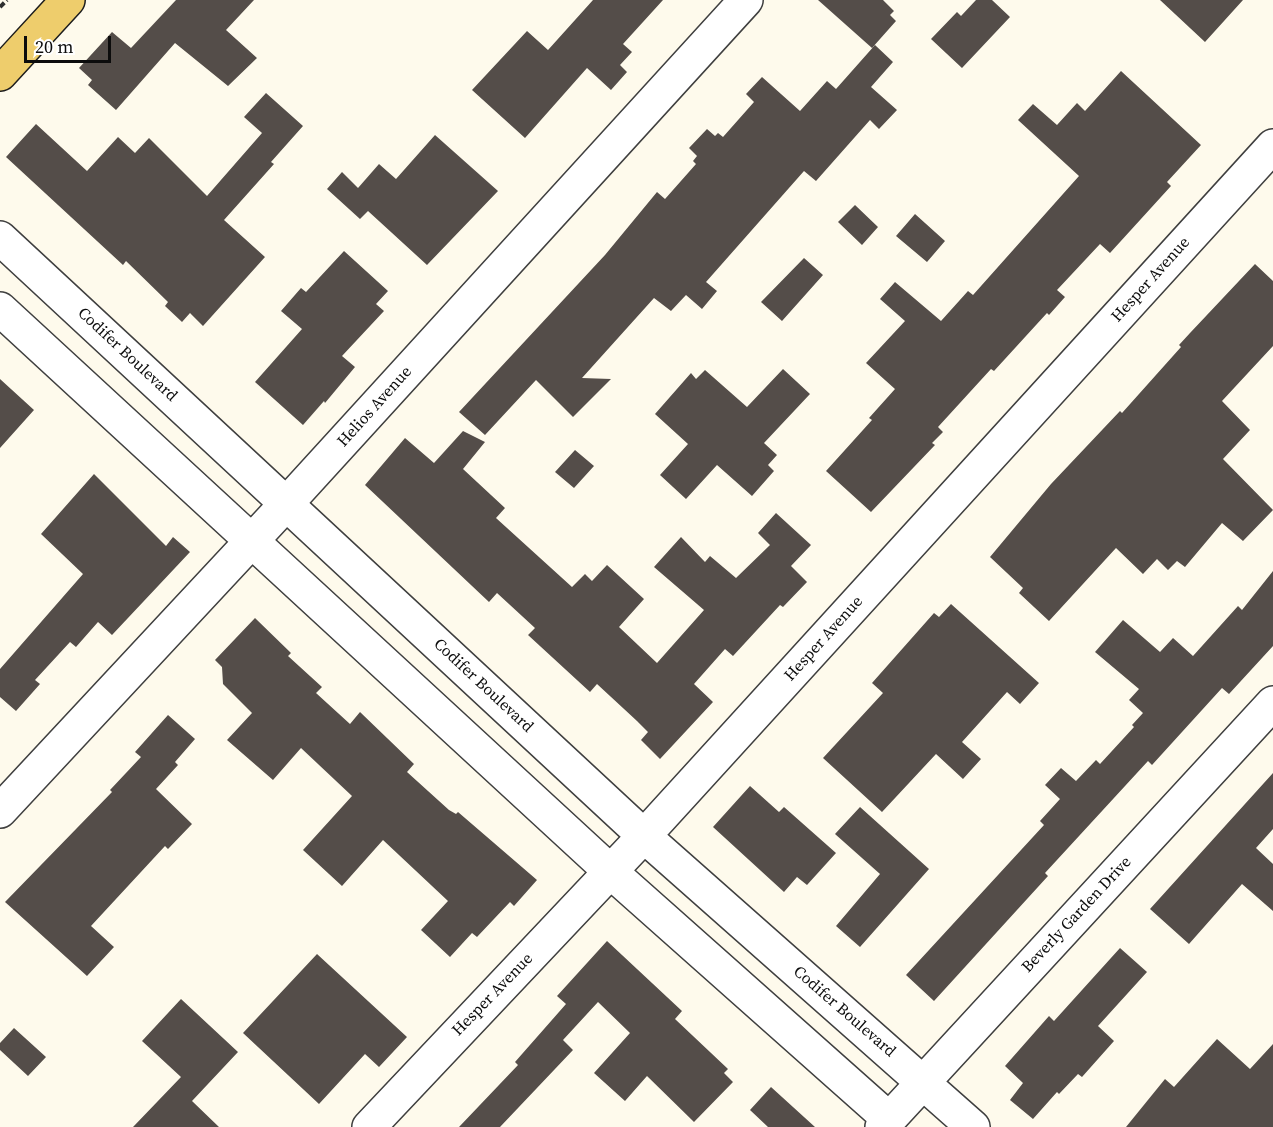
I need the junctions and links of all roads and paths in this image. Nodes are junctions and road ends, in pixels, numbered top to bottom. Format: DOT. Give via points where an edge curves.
graph roads {
  1 [pos="7,0"];
  2 [pos="68,0"];
  3 [pos="746,0"];
  4 [pos="0,8"];
  5 [pos="0,74"];
  6 [pos="1273,146"];
  7 [pos="0,238"];
  8 [pos="0,309"];
  9 [pos="287,503"];
  10 [pos="251,540"];
  11 [pos="1273,703"];
  12 [pos="0,811"];
  13 [pos="644,836"];
  14 [pos="610,872"];
  15 [pos="923,1082"];
  16 [pos="886,1123"];
  17 [pos="369,1127"];
  18 [pos="973,1127"];
  1 -- 4 [label="path"];
  2 -- 5 [label="main road"];
  3 -- 9 [label="street, Helios Avenue"];
  6 -- 13 [label="street, Hesper Avenue"];
  7 -- 9 [label="street, Codifer Boulevard"];
  8 -- 10 [label="street"];
  9 -- 10 [label="street, Helios Avenue"];
  9 -- 13 [label="street, Codifer Boulevard"];
  10 -- 12 [label="street, Helios Avenue"];
  10 -- 14 [label="street"];
  11 -- 15 [label="street, Beverly Garden Drive"];
  13 -- 14 [label="street, Hesper Avenue"];
  13 -- 15 [label="street, Codifer Boulevard"];
  14 -- 16 [label="street"];
  14 -- 17 [label="street, Hesper Avenue"];
  15 -- 16 [label="street, Beverly Garden Drive"];
  15 -- 18 [label="street, Codifer Boulevard"];
}
